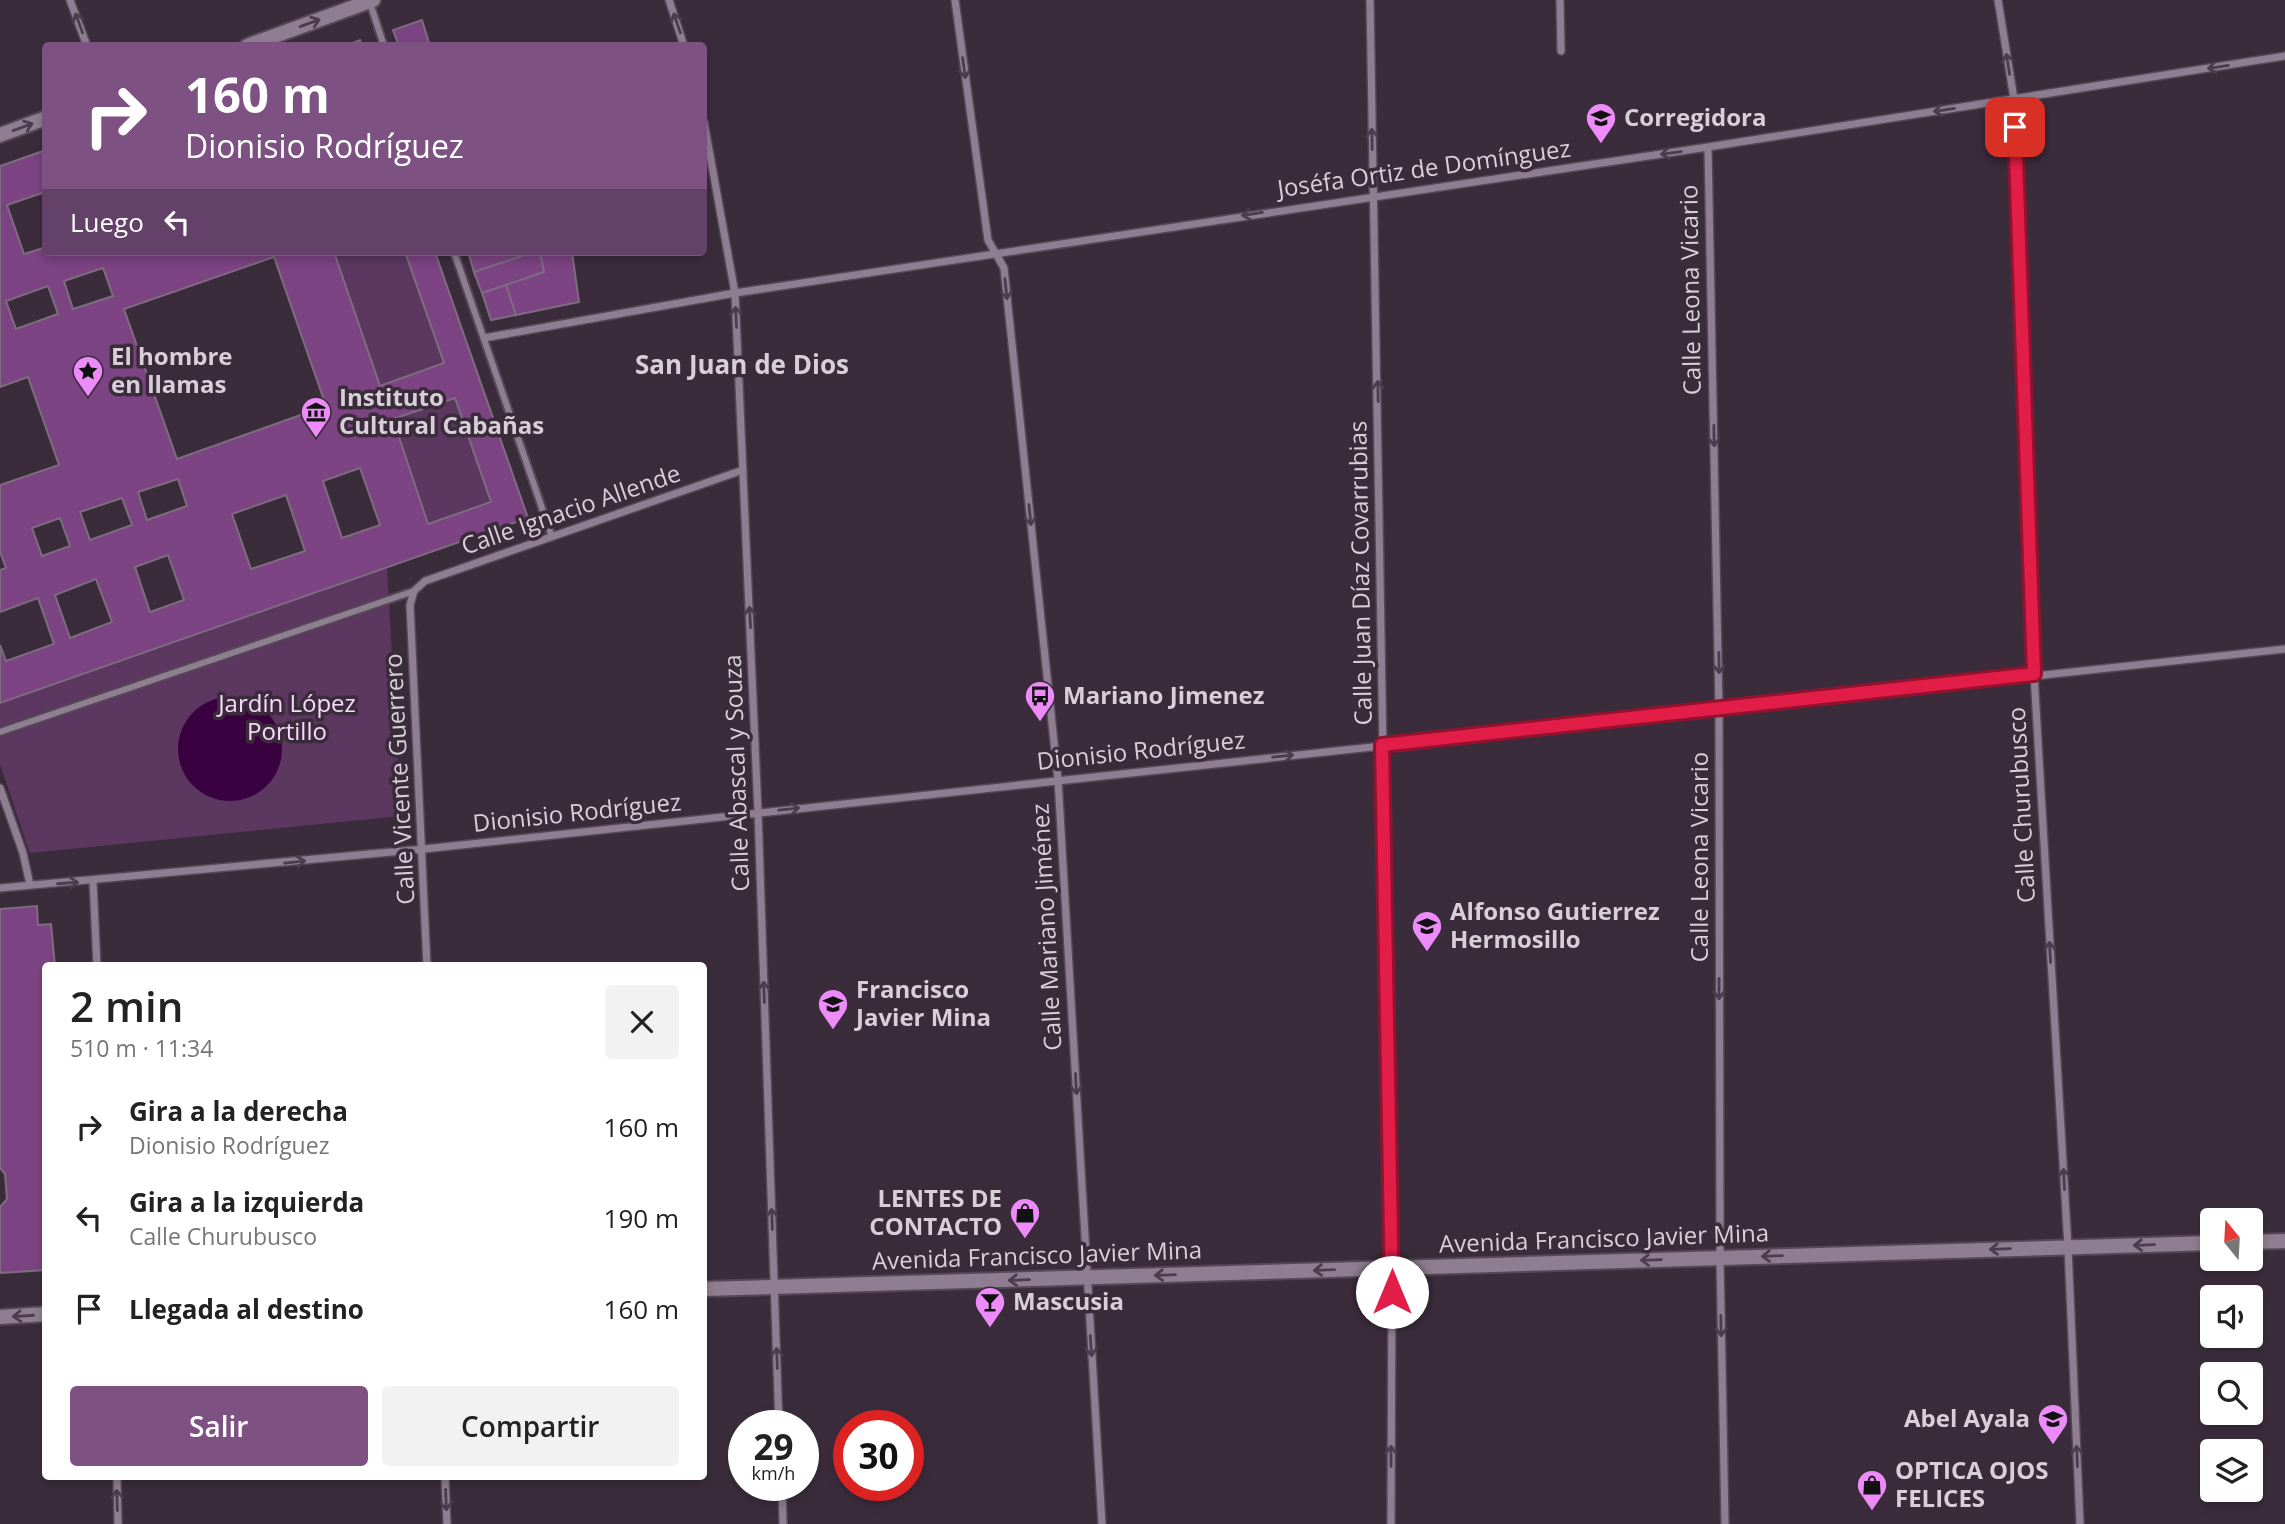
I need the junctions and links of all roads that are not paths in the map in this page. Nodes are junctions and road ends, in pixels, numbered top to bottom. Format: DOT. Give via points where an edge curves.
graph roads {
  1 [pos="70,0"];
  2 [pos="370,0"];
  3 [pos="669,0"];
  4 [pos="956,0"];
  5 [pos="1370,0"];
  6 [pos="1560,0"];
  7 [pos="1998,0"];
  8 [pos="86,42"];
  9 [pos="258,42"];
  10 [pos="383,42"];
  11 [pos="683,42"];
  12 [pos="1561,51"];
  13 [pos="2285,56"];
  14 [pos="2014,99"];
  15 [pos="42,119"];
  16 [pos="0,135"];
  17 [pos="707,139"];
  18 [pos="1707,147"];
  19 [pos="1373,195"];
  20 [pos="995,253"];
  21 [pos="455,256"];
  22 [pos="735,293"];
  23 [pos="484,338"];
  24 [pos="743,470"];
  25 [pos="552,537"];
  26 [pos="414,591"];
  27 [pos="2285,649"];
  28 [pos="2034,674"];
  29 [pos="1720,709"];
  30 [pos="0,732"];
  31 [pos="1382,745"];
  32 [pos="1058,780"];
  33 [pos="0,788"];
  34 [pos="758,812"];
  35 [pos="424,849"];
  36 [pos="93,881"];
  37 [pos="30,885"];
  38 [pos="0,888"];
  39 [pos="97,962"];
  40 [pos="427,962"];
  41 [pos="2285,1241"];
  42 [pos="2263,1242"];
  43 [pos="2200,1243"];
  44 [pos="2068,1247"];
  45 [pos="1720,1258"];
  46 [pos="1392,1268"];
  47 [pos="1087,1278"];
  48 [pos="774,1287"];
  49 [pos="707,1289"];
  50 [pos="42,1314"];
  51 [pos="0,1317"];
  52 [pos="778,1410"];
  53 [pos="117,1480"];
  54 [pos="445,1480"];
  55 [pos="782,1501"];
  56 [pos="118,1524"];
  57 [pos="447,1524"];
  58 [pos="783,1524"];
  59 [pos="1102,1524"];
  60 [pos="1391,1524"];
  61 [pos="1725,1524"];
  62 [pos="2080,1524"];
  8 -- 1 [label="street, one-way"];
  9 -- 2 [label="main road, one-way"];
  2 -- 10 [label="street"];
  11 -- 3 [label="street, one-way"];
  4 -- 20 [label="street, Calle Mariano Jiménez, one-way" via="987,235"];
  19 -- 5 [label="street, Calle Juan Díaz Covarrubias, one-way"];
  6 -- 12 [label="street"];
  14 -- 7 [label="street, Calle Churubusco, one-way"];
  13 -- 14 [label="street, Joséfa Ortiz de Domínguez, one-way"];
  14 -- 18 [label="street, Joséfa Ortiz de Domínguez, one-way"];
  14 -- 28 [label="street, Calle Churubusco"];
  16 -- 15 [label="main road, one-way"];
  17 -- 22 [label="street, Calle Abascal y Souza"];
  18 -- 19 [label="street, Joséfa Ortiz de Domínguez, one-way"];
  18 -- 29 [label="street, Calle Leona Vicario, one-way"];
  19 -- 20 [label="street, Joséfa Ortiz de Domínguez, one-way"];
  31 -- 19 [label="street, Calle Juan Díaz Covarrubias, one-way"];
  20 -- 22 [label="street, Joséfa Ortiz de Domínguez"];
  20 -- 32 [label="street, Calle Mariano Jiménez, one-way" via="1004,268"];
  21 -- 23 [label="street"];
  22 -- 23 [label="street, Joséfa Ortiz de Domínguez"];
  24 -- 22 [label="street, Calle Abascal y Souza, one-way"];
  23 -- 25 [label="street"];
  24 -- 25 [label="street, Calle Ignacio Allende"];
  34 -- 24 [label="street, Calle Abascal y Souza, one-way"];
  25 -- 26 [label="street, Calle Ignacio Allende" via="425,581"];
  26 -- 30 [label="street"];
  26 -- 35 [label="street, Calle Vicente Guerrero" via="410,605"];
  27 -- 28 [label="street, Dionisio Rodríguez"];
  28 -- 29 [label="street, Dionisio Rodríguez"];
  44 -- 28 [label="street, Calle Churubusco, one-way"];
  29 -- 31 [label="street, Dionisio Rodríguez"];
  29 -- 45 [label="street, Calle Leona Vicario, one-way"];
  32 -- 31 [label="street, Dionisio Rodríguez, one-way"];
  31 -- 46 [label="street, Calle Juan Díaz Covarrubias"];
  34 -- 32 [label="street, Dionisio Rodríguez, one-way"];
  32 -- 47 [label="street, Calle Mariano Jiménez, one-way"];
  33 -- 37 [label="street"];
  34 -- 35 [label="street, Dionisio Rodríguez"];
  48 -- 34 [label="street, Calle Abascal y Souza, one-way"];
  36 -- 35 [label="street, Dionisio Rodríguez, one-way"];
  35 -- 40 [label="street, Calle Vicente Guerrero"];
  37 -- 36 [label="street, Dionisio Rodríguez, one-way"];
  36 -- 39 [label="street"];
  37 -- 38 [label="street, Dionisio Rodríguez"];
  41 -- 42 [label="main road"];
  43 -- 44 [label="main road, Avenida Francisco Javier Mina, one-way"];
  44 -- 45 [label="main road, Avenida Francisco Javier Mina, one-way"];
  62 -- 44 [label="street, Calle Churubusco, one-way"];
  45 -- 46 [label="main road, Avenida Francisco Javier Mina, one-way"];
  45 -- 61 [label="street, Calle Leona Vicario, one-way"];
  46 -- 47 [label="main road, Avenida Francisco Javier Mina, one-way"];
  60 -- 46 [label="street, Calle Juan Díaz Covarrubias, one-way"];
  47 -- 48 [label="main road, Avenida Francisco Javier Mina, one-way"];
  47 -- 59 [label="street, Calle Mariano Jiménez, one-way"];
  48 -- 49 [label="main road, Avenida Francisco Javier Mina"];
  52 -- 48 [label="street, Calle Abascal y Souza, one-way"];
  50 -- 51 [label="main road, one-way"];
  56 -- 53 [label="street, one-way"];
  54 -- 57 [label="street, one-way"];
  55 -- 58 [label="street"];
}
